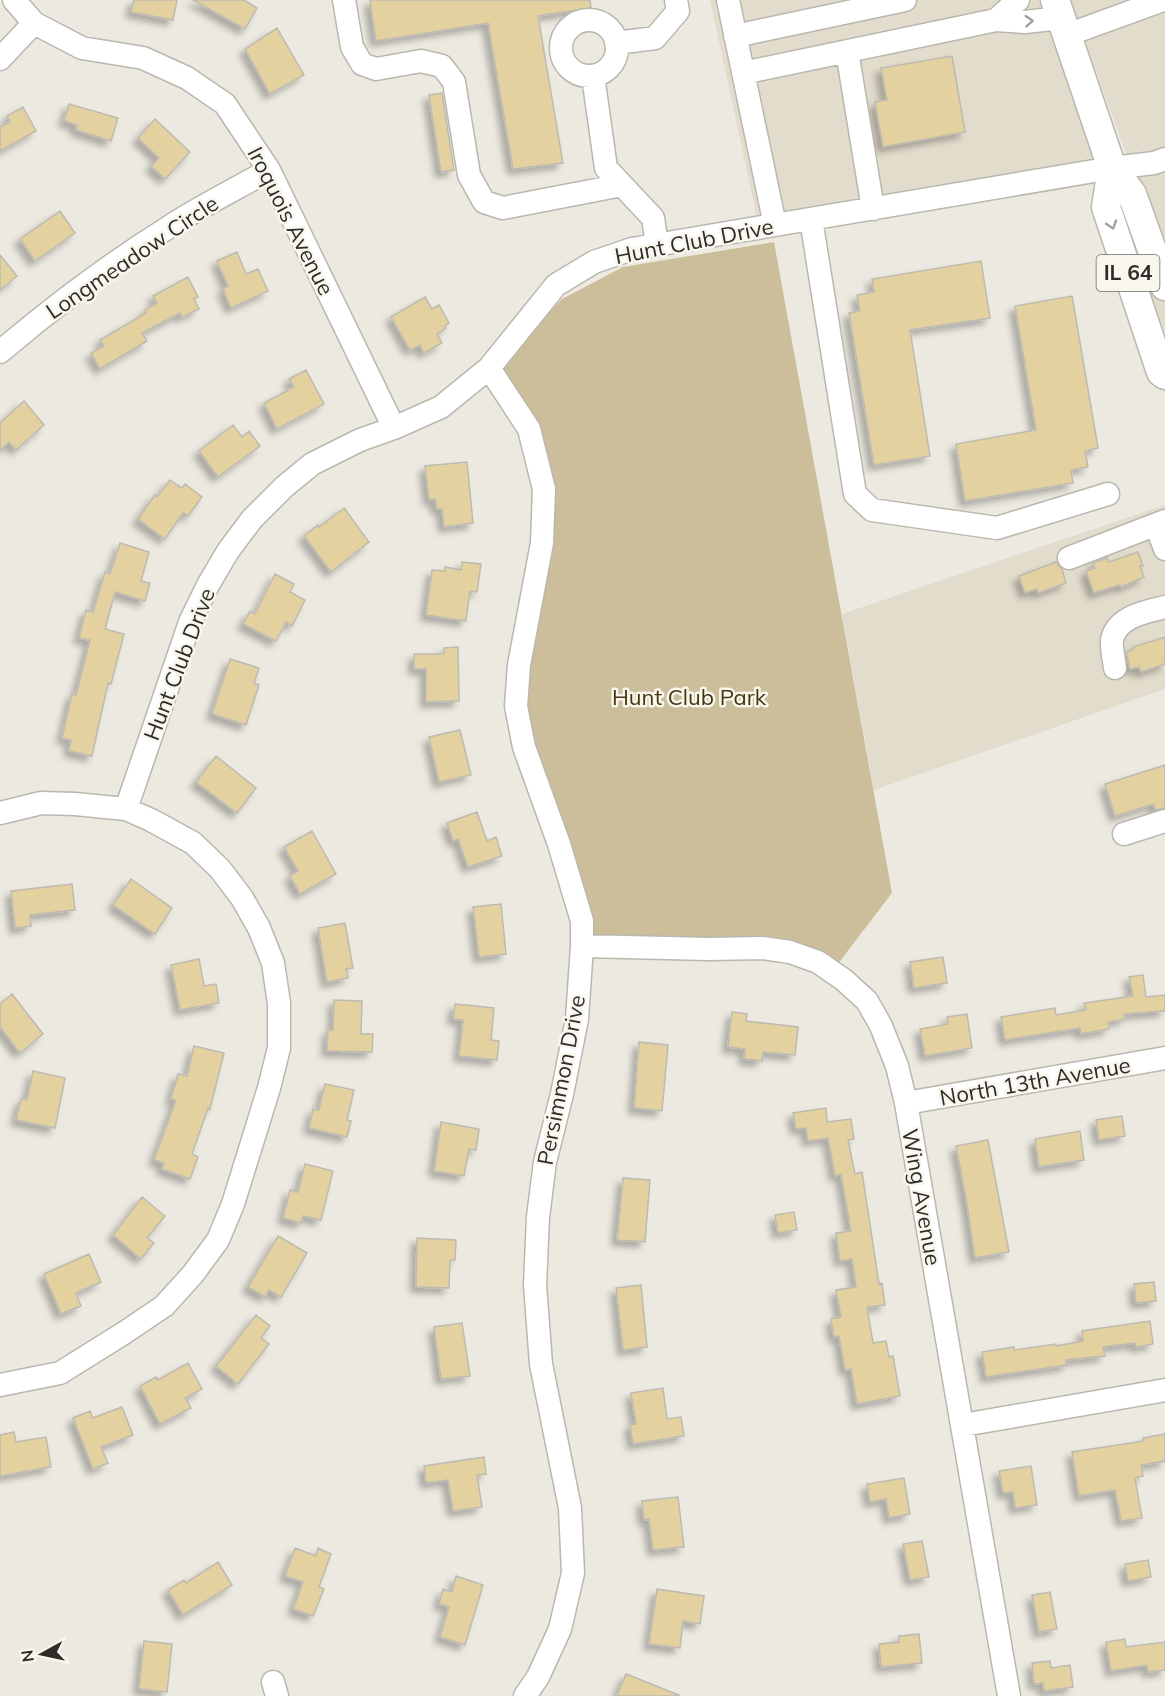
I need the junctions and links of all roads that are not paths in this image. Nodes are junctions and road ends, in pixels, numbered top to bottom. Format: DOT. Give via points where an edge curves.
graph roads {
  1 [pos="14,0"];
  2 [pos="344,0"];
  3 [pos="676,0"];
  4 [pos="728,0"];
  5 [pos="904,0"];
  6 [pos="1018,0"];
  7 [pos="1163,0"];
  8 [pos="993,10"];
  9 [pos="1061,18"];
  10 [pos="34,23"];
  11 [pos="735,36"];
  12 [pos="616,43"];
  13 [pos="847,51"];
  14 [pos="0,59"];
  15 [pos="743,73"];
  16 [pos="593,76"];
  17 [pos="1165,159"];
  18 [pos="1112,168"];
  19 [pos="269,170"];
  20 [pos="622,185"];
  21 [pos="873,209"];
  22 [pos="811,219"];
  23 [pos="775,225"];
  24 [pos="657,245"];
  25 [pos="1165,286"];
  26 [pos="0,352"];
  27 [pos="489,368"];
  28 [pos="1165,375"];
  29 [pos="394,428"];
  30 [pos="1108,494"];
  31 [pos="1161,523"];
  32 [pos="1165,549"];
  33 [pos="1069,558"];
  34 [pos="1165,607"];
  35 [pos="1114,668"];
  36 [pos="126,809"];
  37 [pos="0,813"];
  38 [pos="1165,821"];
  39 [pos="1124,834"];
  40 [pos="582,946"];
  41 [pos="1165,1058"];
  42 [pos="906,1103"];
  43 [pos="0,1385"];
  44 [pos="1165,1390"];
  45 [pos="963,1425"];
  46 [pos="525,1696"];
  47 [pos="1009,1696"];
  1 -- 10 [label="street, Iroquois Avenue"];
  2 -- 20 [label="street" via="352,47 362,64 376,69 421,61 442,66 454,82 469,176 484,202 503,208"];
  3 -- 12 [label="street" via="678,11 655,38"];
  4 -- 11 [label="street"];
  5 -- 11 [label="street"];
  6 -- 8 [label="street"];
  7 -- 9 [label="street"];
  8 -- 9 [label="street, one-way" via="1025,21"];
  8 -- 13 [label="street"];
  9 -- 18 [label="main road, IL 64"];
  10 -- 14 [label="street"];
  10 -- 19 [label="street, Iroquois Avenue" via="82,48 143,58 187,78 225,104"];
  11 -- 15 [label="street"];
  12 -- 16 [label="street" via="614,61"];
  12 -- 16 [label="street" via="607,27 590,20 581,21 566,32 562,40 563,58 575,72"];
  13 -- 15 [label="street"];
  13 -- 21 [label="street"];
  15 -- 23 [label="street"];
  16 -- 20 [label="street" via="606,168"];
  17 -- 18 [label="street, Hunt Club Drive"];
  18 -- 21 [label="street, Hunt Club Drive"];
  18 -- 25 [label="main road, IL 64" via="1131,194"];
  18 -- 28 [label="main road, IL 64, one-way" via="1106,207"];
  19 -- 26 [label="street, Longmeadow Circle" via="170,226 101,273"];
  19 -- 29 [label="street, Iroquois Avenue"];
  20 -- 24 [label="street" via="653,218"];
  21 -- 22 [label="street, Hunt Club Drive"];
  22 -- 23 [label="street, Hunt Club Drive"];
  22 -- 30 [label="street" via="855,494 872,510 997,528"];
  23 -- 24 [label="street, Hunt Club Drive"];
  24 -- 27 [label="street, Hunt Club Drive" via="594,262 556,285"];
  27 -- 29 [label="street, Hunt Club Drive" via="441,407"];
  27 -- 40 [label="street, Persimmon Drive" via="529,429 544,489 542,543 519,665 516,706 524,747 582,921"];
  29 -- 36 [label="street, Hunt Club Drive" via="312,464 252,519 228,551 190,622"];
  31 -- 32 [label="street"];
  31 -- 33 [label="street"];
  34 -- 35 [label="street" via="1129,618 1116,628 1112,642"];
  36 -- 37 [label="street" via="40,803"];
  36 -- 43 [label="street" via="193,843 242,898 273,963 279,1003 279,1048 234,1204 218,1239 193,1274 164,1306 60,1373"];
  38 -- 39 [label="street"];
  40 -- 42 [label="street, Wing Avenue" via="762,948 818,962 867,1001 897,1066"];
  40 -- 46 [label="street, Persimmon Drive" via="577,1020 545,1162 535,1285 541,1364 570,1508 573,1574 560,1629"];
  41 -- 42 [label="street, North 13th Avenue"];
  42 -- 45 [label="street, Wing Avenue"];
  44 -- 45 [label="street"];
  45 -- 47 [label="street, Wing Avenue"];
}
